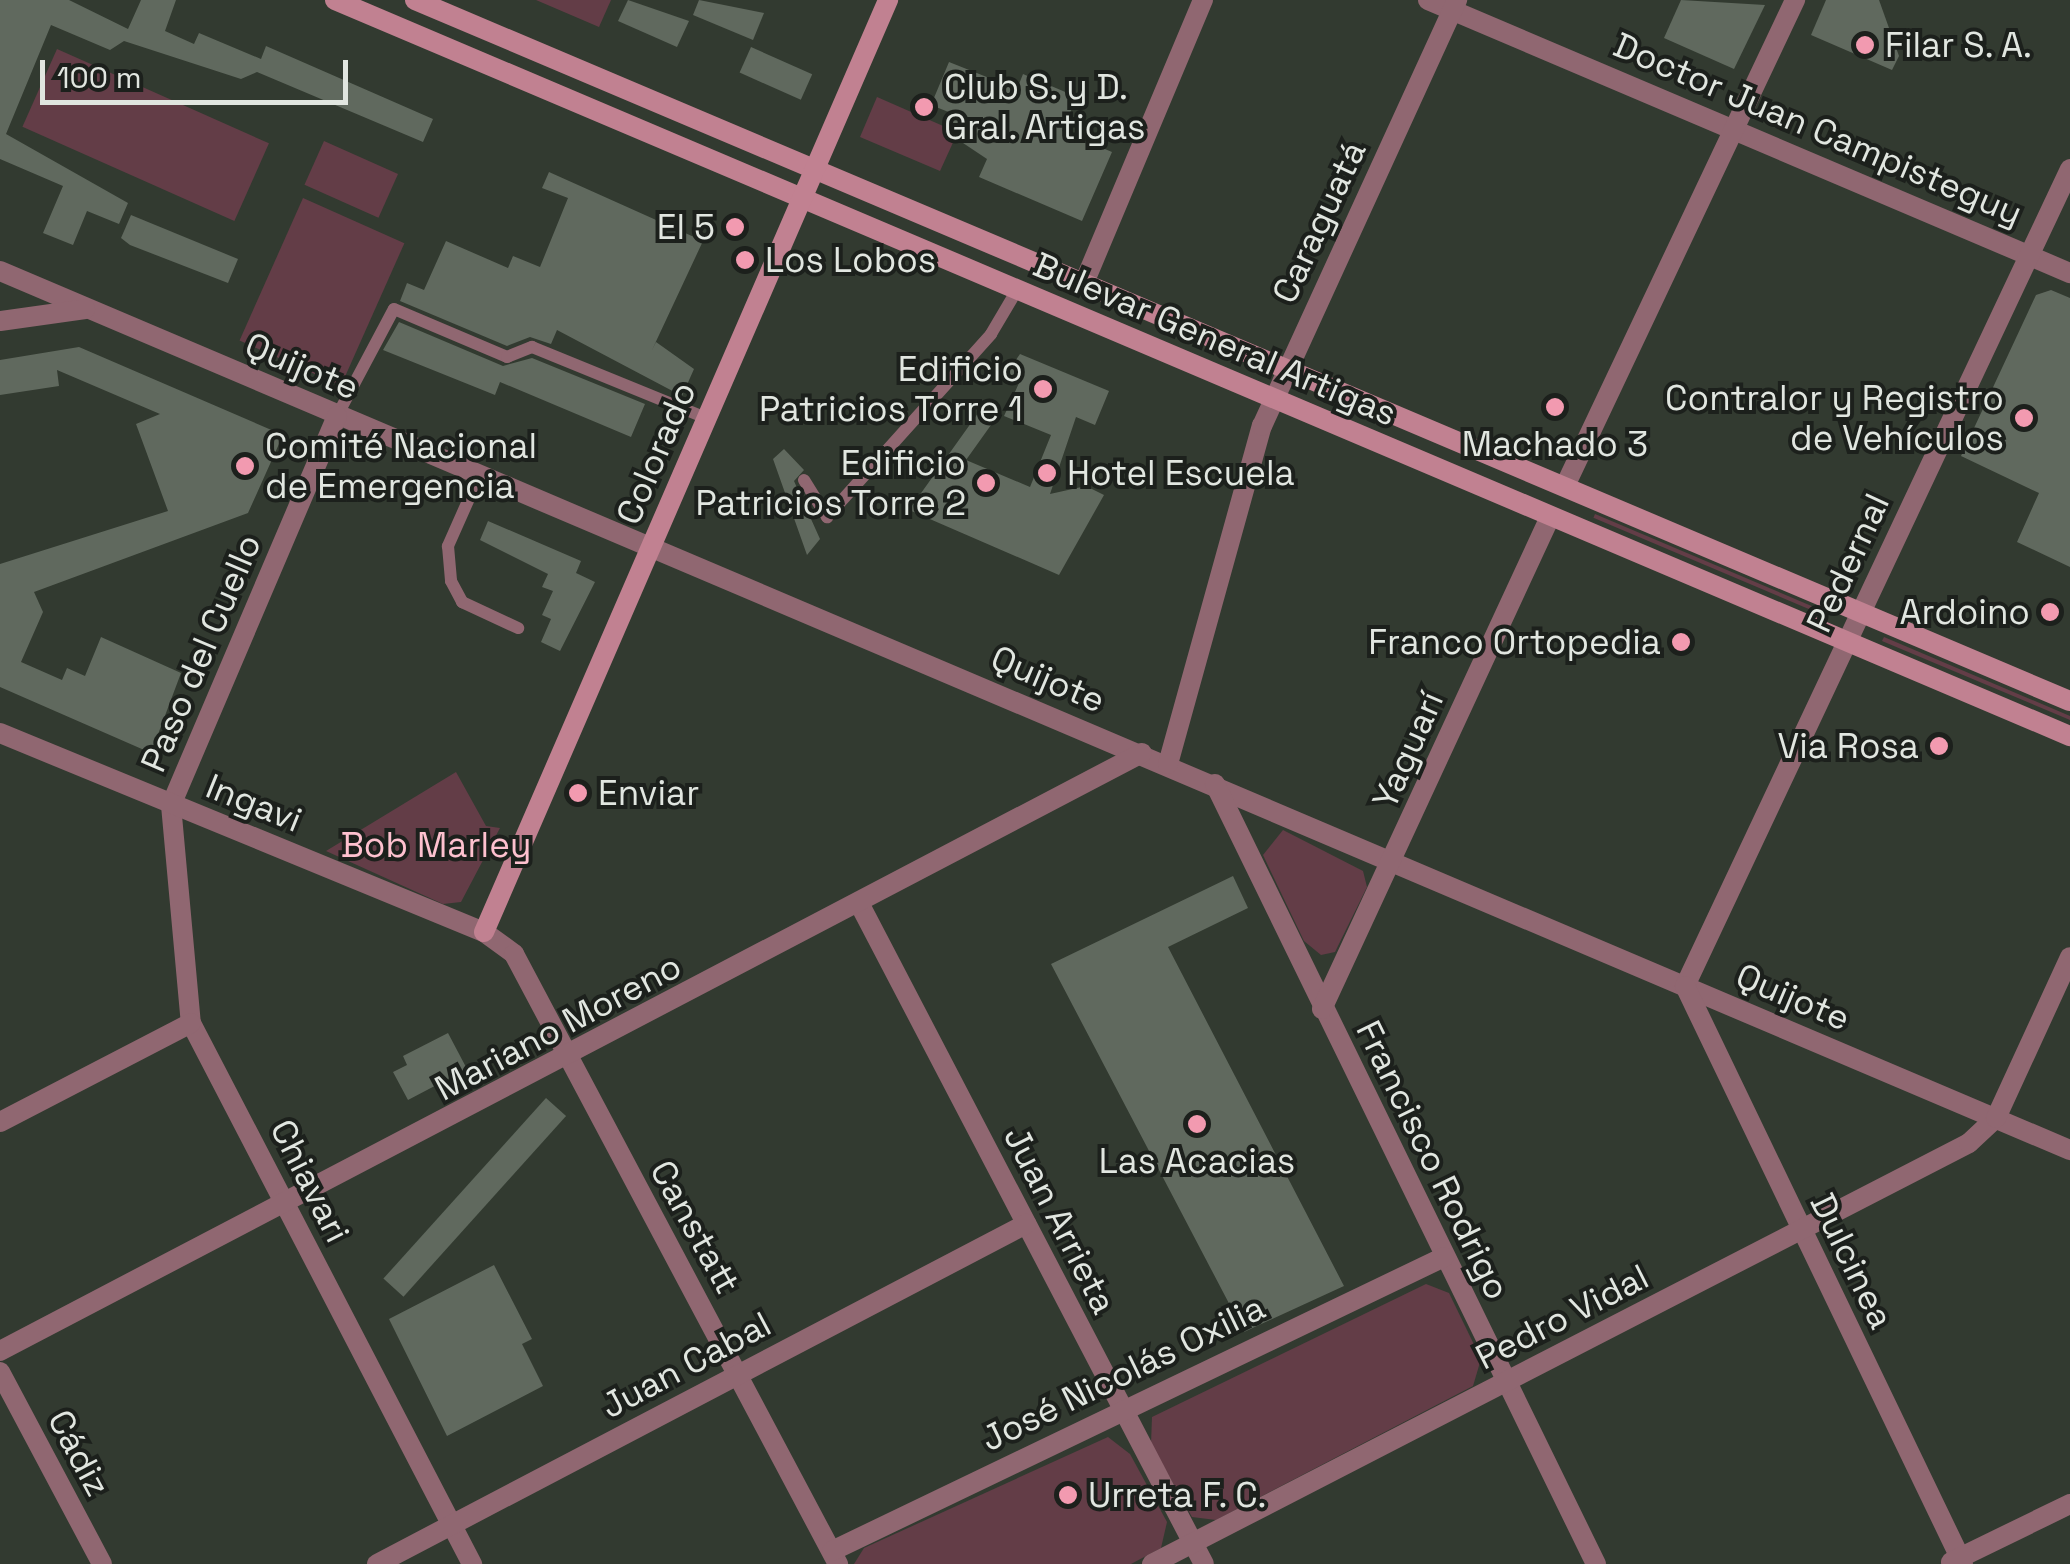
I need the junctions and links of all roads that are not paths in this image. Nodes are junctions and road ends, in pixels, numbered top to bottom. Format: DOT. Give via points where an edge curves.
graph roads {
  1 [pos="335,0"];
  2 [pos="416,0"];
  3 [pos="888,0"];
  4 [pos="1203,0"];
  5 [pos="1428,0"];
  6 [pos="1795,0"];
  7 [pos="1455,5"];
  8 [pos="1735,128"];
  9 [pos="815,168"];
  10 [pos="2070,168"];
  11 [pos="802,197"];
  12 [pos="2030,254"];
  13 [pos="0,271"];
  14 [pos="2070,273"];
  15 [pos="1084,283"];
  16 [pos="1017,290"];
  17 [pos="87,308"];
  18 [pos="0,321"];
  19 [pos="1288,368"];
  20 [pos="1274,397"];
  21 [pos="337,416"];
  22 [pos="706,418"];
  23 [pos="479,476"];
  24 [pos="804,480"];
  25 [pos="1565,486"];
  26 [pos="1550,517"];
  27 [pos="650,548"];
  28 [pos="1862,612"];
  29 [pos="518,628"];
  30 [pos="1846,642"];
  31 [pos="2070,701"];
  32 [pos="0,733"];
  33 [pos="2070,736"];
  34 [pos="1142,753"];
  35 [pos="1168,764"];
  36 [pos="1215,784"];
  37 [pos="171,804"];
  38 [pos="1394,862"];
  39 [pos="860,905"];
  40 [pos="484,932"];
  41 [pos="2070,957"];
  42 [pos="1685,986"];
  43 [pos="1322,1009"];
  44 [pos="191,1023"];
  45 [pos="565,1061"];
  46 [pos="1996,1118"];
  47 [pos="0,1122"];
  48 [pos="2070,1150"];
  49 [pos="286,1206"];
  50 [pos="1026,1224"];
  51 [pos="1801,1230"];
  52 [pos="1444,1256"];
  53 [pos="0,1351"];
  54 [pos="0,1372"];
  55 [pos="739,1373"];
  56 [pos="1505,1384"];
  57 [pos="1122,1408"];
  58 [pos="2070,1504"];
  59 [pos="453,1525"];
  60 [pos="1193,1543"];
  61 [pos="835,1558"];
  62 [pos="1957,1562"];
  63 [pos="102,1564"];
  64 [pos="376,1564"];
  65 [pos="472,1564"];
  66 [pos="1152,1564"];
  67 [pos="1204,1564"];
  68 [pos="1596,1564"];
  1 -- 11 [label="main road, Bulevar General Artigas"];
  2 -- 9 [label="main road, Bulevar General Artigas"];
  3 -- 9 [label="main road, Colorado"];
  4 -- 15 [label="street"];
  5 -- 7 [label="street, Doctor Juan Campisteguy"];
  6 -- 8 [label="street"];
  7 -- 8 [label="street, Doctor Juan Campisteguy"];
  7 -- 19 [label="street, Caraguatá"];
  8 -- 12 [label="street, Doctor Juan Campisteguy"];
  8 -- 25 [label="street"];
  9 -- 11 [label="main road, Colorado"];
  9 -- 15 [label="main road, Bulevar General Artigas"];
  10 -- 12 [label="street, Pedernal"];
  11 -- 16 [label="main road, Bulevar General Artigas"];
  11 -- 22 [label="main road, Colorado"];
  12 -- 14 [label="street, Doctor Juan Campisteguy"];
  12 -- 28 [label="street, Pedernal"];
  13 -- 17 [label="street, Quijote"];
  15 -- 19 [label="main road, Bulevar General Artigas"];
  16 -- 20 [label="main road, Bulevar General Artigas"];
  16 -- 24 [label="lane" via="991,334 827,517"];
  17 -- 18 [label="street"];
  17 -- 21 [label="street, Quijote"];
  19 -- 20 [label="street, Caraguatá"];
  19 -- 25 [label="main road, Bulevar General Artigas"];
  20 -- 26 [label="main road, Bulevar General Artigas"];
  20 -- 35 [label="street, Caraguatá"];
  21 -- 22 [label="lane" via="394,309 507,357 532,348"];
  21 -- 23 [label="street, Quijote"];
  21 -- 37 [label="street, Paso del Cuello"];
  22 -- 27 [label="main road, Colorado"];
  23 -- 27 [label="street, Quijote"];
  23 -- 29 [label="lane" via="448,546 450,581 462,602"];
  25 -- 28 [label="main road, Bulevar General Artigas"];
  26 -- 30 [label="main road, Bulevar General Artigas"];
  26 -- 38 [label="street, Yaguarí"];
  27 -- 34 [label="street, Quijote"];
  27 -- 40 [label="main road, Colorado"];
  28 -- 30 [label="street, Pedernal"];
  28 -- 31 [label="main road, Bulevar General Artigas"];
  30 -- 33 [label="main road, Bulevar General Artigas"];
  30 -- 42 [label="street, Pedernal"];
  32 -- 37 [label="street, Ingavi"];
  34 -- 35 [label="street, Quijote"];
  34 -- 39 [label="street, Mariano Moreno"];
  35 -- 36 [label="street, Quijote"];
  36 -- 38 [label="street, Quijote"];
  36 -- 43 [label="street, Francisco Rodrigo"];
  37 -- 40 [label="street, Ingavi"];
  37 -- 44 [label="street, Chiavari"];
  38 -- 42 [label="street, Quijote"];
  38 -- 43 [label="street, Yaguarí"];
  39 -- 45 [label="street, Mariano Moreno"];
  39 -- 50 [label="street, Juan Arrieta"];
  40 -- 45 [label="street, Canstatt" via="514,954"];
  41 -- 46 [label="street"];
  42 -- 46 [label="street, Quijote"];
  42 -- 51 [label="street, Dulcinea"];
  43 -- 52 [label="street, Francisco Rodrigo"];
  44 -- 47 [label="street"];
  44 -- 49 [label="street, Chiavari"];
  45 -- 49 [label="street, Mariano Moreno"];
  45 -- 55 [label="street, Canstatt"];
  46 -- 48 [label="street, Quijote"];
  46 -- 51 [label="street, Pedro Vidal" via="1969,1142"];
  49 -- 53 [label="street, Mariano Moreno"];
  49 -- 59 [label="street, Chiavari"];
  50 -- 55 [label="street, Juan Cabal"];
  50 -- 57 [label="street, Juan Arrieta"];
  51 -- 56 [label="street, Pedro Vidal"];
  51 -- 62 [label="street, Dulcinea"];
  52 -- 56 [label="street, Francisco Rodrigo"];
  52 -- 57 [label="street, José Nicolás Oxilia"];
  54 -- 63 [label="street, Cádiz"];
  55 -- 59 [label="street, Juan Cabal"];
  55 -- 61 [label="street, Canstatt"];
  56 -- 60 [label="street, Pedro Vidal"];
  56 -- 68 [label="street, Francisco Rodrigo"];
  57 -- 60 [label="street, Juan Arrieta"];
  57 -- 61 [label="street, José Nicolás Oxilia"];
  58 -- 62 [label="street"];
  59 -- 64 [label="street, Juan Cabal"];
  59 -- 65 [label="street, Chiavari"];
  60 -- 66 [label="street, Pedro Vidal"];
  60 -- 67 [label="street, Juan Arrieta"];
}
